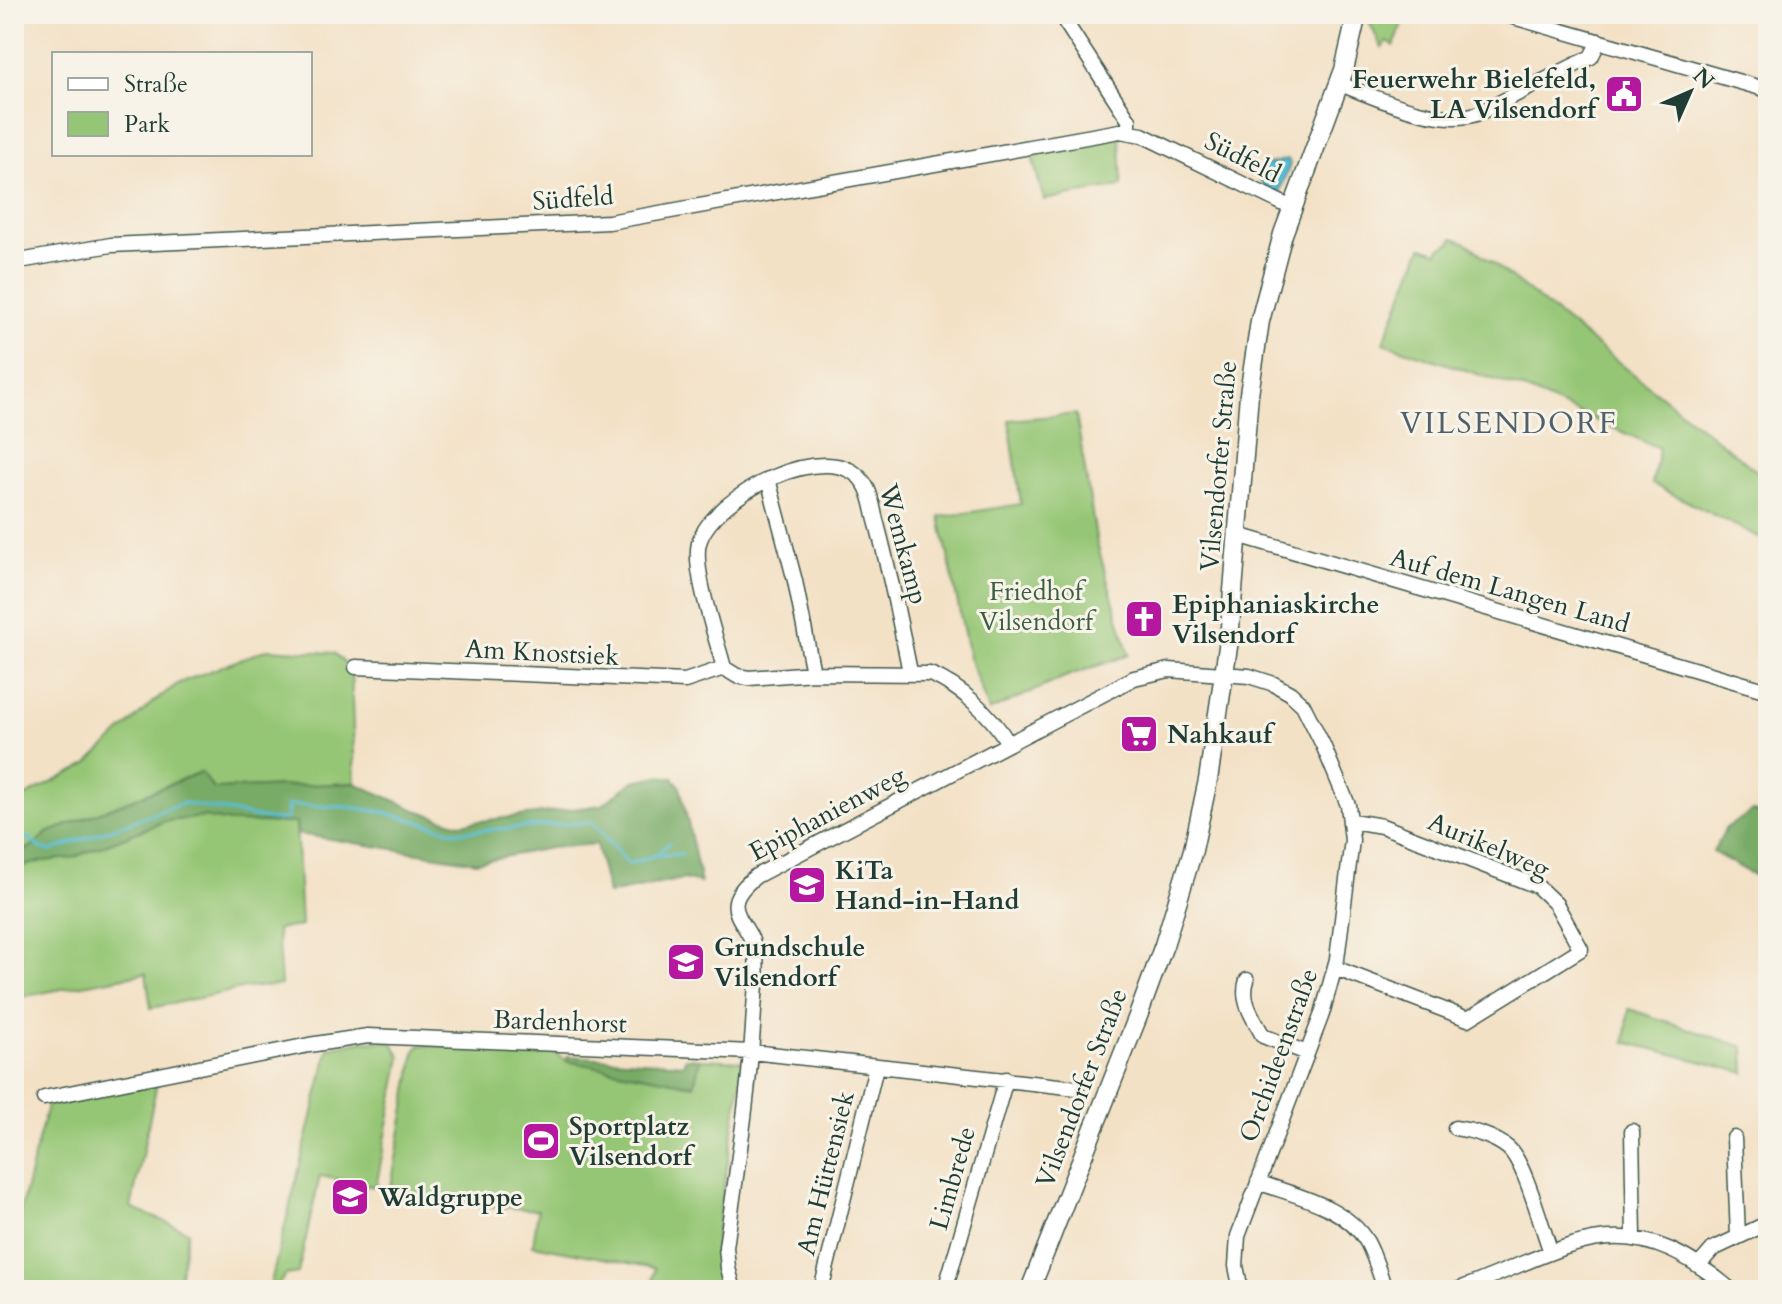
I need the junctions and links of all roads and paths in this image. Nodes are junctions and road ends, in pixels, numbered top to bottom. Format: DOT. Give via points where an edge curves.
graph roads {
  1 [pos="1060,14"];
  2 [pos="1357,14"];
  3 [pos="1503,14"];
  4 [pos="1599,41"];
  5 [pos="1340,84"];
  6 [pos="1768,90"];
  7 [pos="1129,131"];
  8 [pos="1292,208"];
  9 [pos="14,262"];
  10 [pos="768,479"];
  11 [pos="1238,535"];
  12 [pos="356,667"];
  13 [pos="724,668"];
  14 [pos="910,672"];
  15 [pos="813,673"];
  16 [pos="1224,673"];
  17 [pos="1768,691"];
  18 [pos="1008,743"];
  19 [pos="1352,821"];
  20 [pos="1335,968"];
  21 [pos="1247,980"];
  22 [pos="752,1052"];
  23 [pos="1307,1053"];
  24 [pos="876,1067"];
  25 [pos="1006,1079"];
  26 [pos="1077,1088"];
  27 [pos="44,1098"];
  28 [pos="1455,1128"];
  29 [pos="1632,1131"];
  30 [pos="1734,1138"];
  31 [pos="1258,1182"];
  32 [pos="1768,1223"];
  33 [pos="1634,1237"];
  34 [pos="1738,1237"];
  35 [pos="1551,1252"];
  36 [pos="1699,1265"];
  37 [pos="734,1290"];
  38 [pos="821,1290"];
  39 [pos="945,1290"];
  40 [pos="1030,1290"];
  41 [pos="1241,1290"];
  42 [pos="1385,1290"];
  43 [pos="1457,1290"];
  44 [pos="1731,1290"];
  1 -- 7 [label="street" via="1129,120"];
  2 -- 5 [label="main road, Vilsendorfer Straße"];
  3 -- 4 [label="street"];
  4 -- 5 [label="street" via="1591,57 1464,117 1425,113"];
  4 -- 6 [label="street"];
  5 -- 8 [label="main road, Vilsendorfer Straße"];
  7 -- 8 [label="street, Südfeld"];
  7 -- 9 [label="street, Südfeld" via="609,222 111,245"];
  8 -- 11 [label="main road, Vilsendorfer Straße" via="1255,347"];
  10 -- 13 [label="street, Wemkamp" via="735,498 705,529 699,543 706,601"];
  10 -- 14 [label="street, Wemkamp" via="805,468 845,467 866,486"];
  10 -- 15 [label="street"];
  11 -- 16 [label="main road, Vilsendorfer Straße"];
  11 -- 17 [label="street, Auf dem Langen Land"];
  12 -- 13 [label="street, Am Knostsiek" via="685,681"];
  13 -- 15 [label="street" via="749,678"];
  14 -- 15 [label="street"];
  14 -- 18 [label="street" via="947,681"];
  16 -- 18 [label="street, Epiphanienweg" via="1146,674"];
  16 -- 19 [label="street, Orchideenstraße" via="1262,679 1303,705"];
  16 -- 40 [label="main road, Vilsendorfer Straße" via="1201,817 1164,945"];
  18 -- 22 [label="street, Epiphanienweg" via="744,886 736,910 756,954"];
  19 -- 20 [label="street, Orchideenstraße"];
  19 -- 20 [label="street, Aurikelweg" via="1382,826 1537,886 1556,904 1581,949 1468,1019"];
  20 -- 23 [label="street, Orchideenstraße"];
  21 -- 23 [label="street" via="1245,1001 1263,1036"];
  22 -- 24 [label="street, Bardenhorst"];
  22 -- 27 [label="street, Bardenhorst" via="368,1036"];
  22 -- 37 [label="street, Epiphanienweg" via="726,1247"];
  23 -- 31 [label="street, Orchideenstraße"];
  24 -- 25 [label="street, Bardenhorst"];
  24 -- 38 [label="street, Am Hüttensiek"];
  25 -- 26 [label="street, Bardenhorst"];
  25 -- 39 [label="street, Limbrede"];
  28 -- 35 [label="street" via="1500,1143 1514,1154"];
  29 -- 33 [label="street"];
  30 -- 34 [label="street"];
  31 -- 41 [label="street, Orchideenstraße" via="1238,1236"];
  31 -- 42 [label="street, Orchideenstraße" via="1330,1209 1352,1223 1369,1246"];
  32 -- 34 [label="street"];
  33 -- 35 [label="street" via="1588,1239"];
  33 -- 36 [label="street"];
  34 -- 36 [label="street" via="1713,1249"];
  35 -- 43 [label="street"];
  36 -- 44 [label="street"];
}
